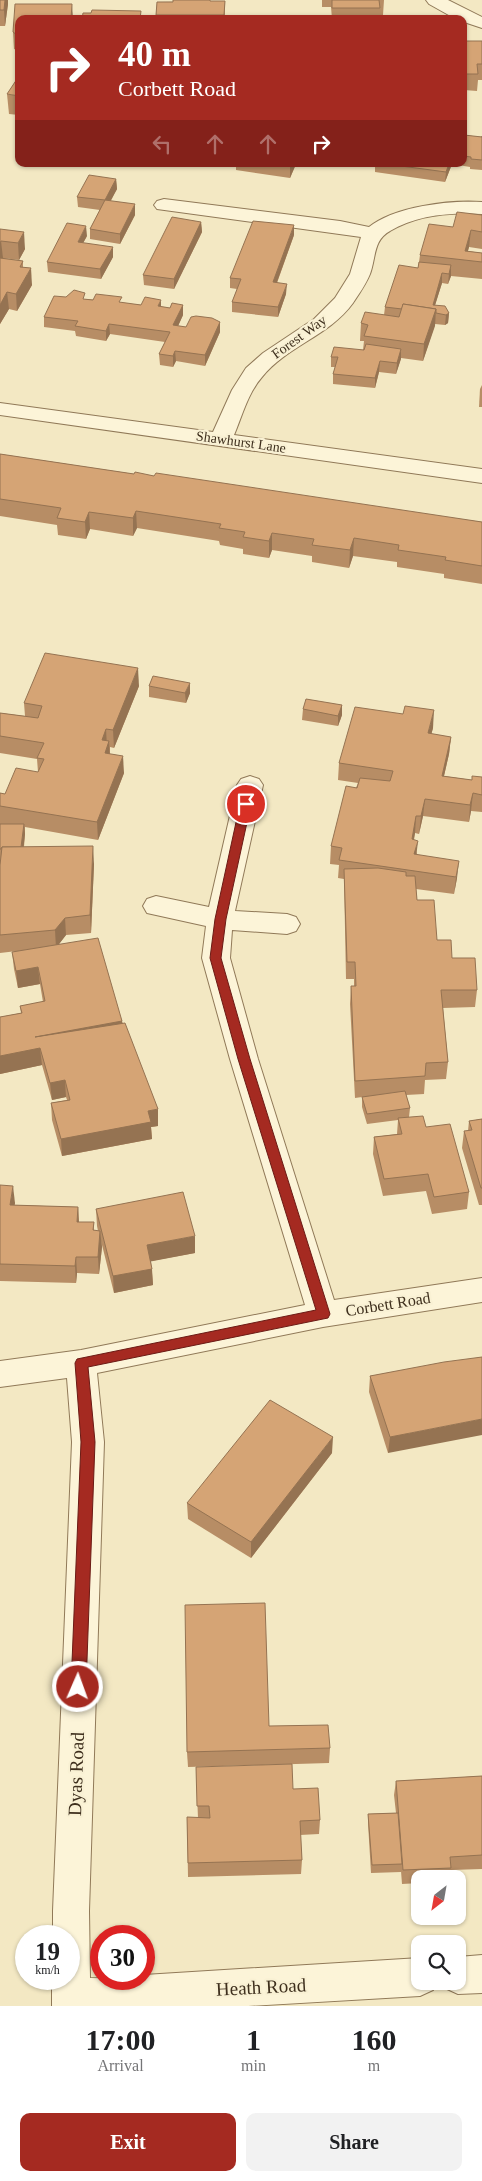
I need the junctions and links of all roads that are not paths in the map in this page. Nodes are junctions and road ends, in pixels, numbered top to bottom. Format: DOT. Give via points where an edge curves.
graph roads {
  1 [pos="435,0"];
  2 [pos="462,15"];
  3 [pos="467,17"];
  4 [pos="482,23"];
  5 [pos="164,205"];
  6 [pos="482,208"];
  7 [pos="372,234"];
  8 [pos="0,409"];
  9 [pos="221,439"];
  10 [pos="482,476"];
  11 [pos="250,786"];
  12 [pos="156,906"];
  13 [pos="220,919"];
  14 [pos="288,924"];
  15 [pos="482,1290"];
  16 [pos="323,1314"];
  17 [pos="81,1363"];
  18 [pos="0,1374"];
  19 [pos="482,1974"];
  20 [pos="466,1975"];
  21 [pos="411,1978"];
  22 [pos="71,2002"];
  1 -- 2 [label="street"];
  3 -- 4 [label="street"];
  5 -- 7 [label="street" via="340,227"];
  6 -- 7 [label="street" via="406,216"];
  7 -- 9 [label="street, Forest Way" via="360,274 340,306 320,325 259,367 244,387"];
  8 -- 9 [label="street, Shawhurst Lane"];
  9 -- 10 [label="street, Shawhurst Lane"];
  11 -- 13 [label="street"];
  12 -- 13 [label="street"];
  13 -- 14 [label="street"];
  13 -- 16 [label="street" via="216,958"];
  15 -- 16 [label="street, Corbett Road"];
  16 -- 17 [label="street, Corbett Road"];
  17 -- 18 [label="street, Corbett Road"];
  17 -- 22 [label="street, Dyas Road" via="88,1442 71,1911"];
  19 -- 20 [label="street"];
  21 -- 22 [label="street, Heath Road"];
}
